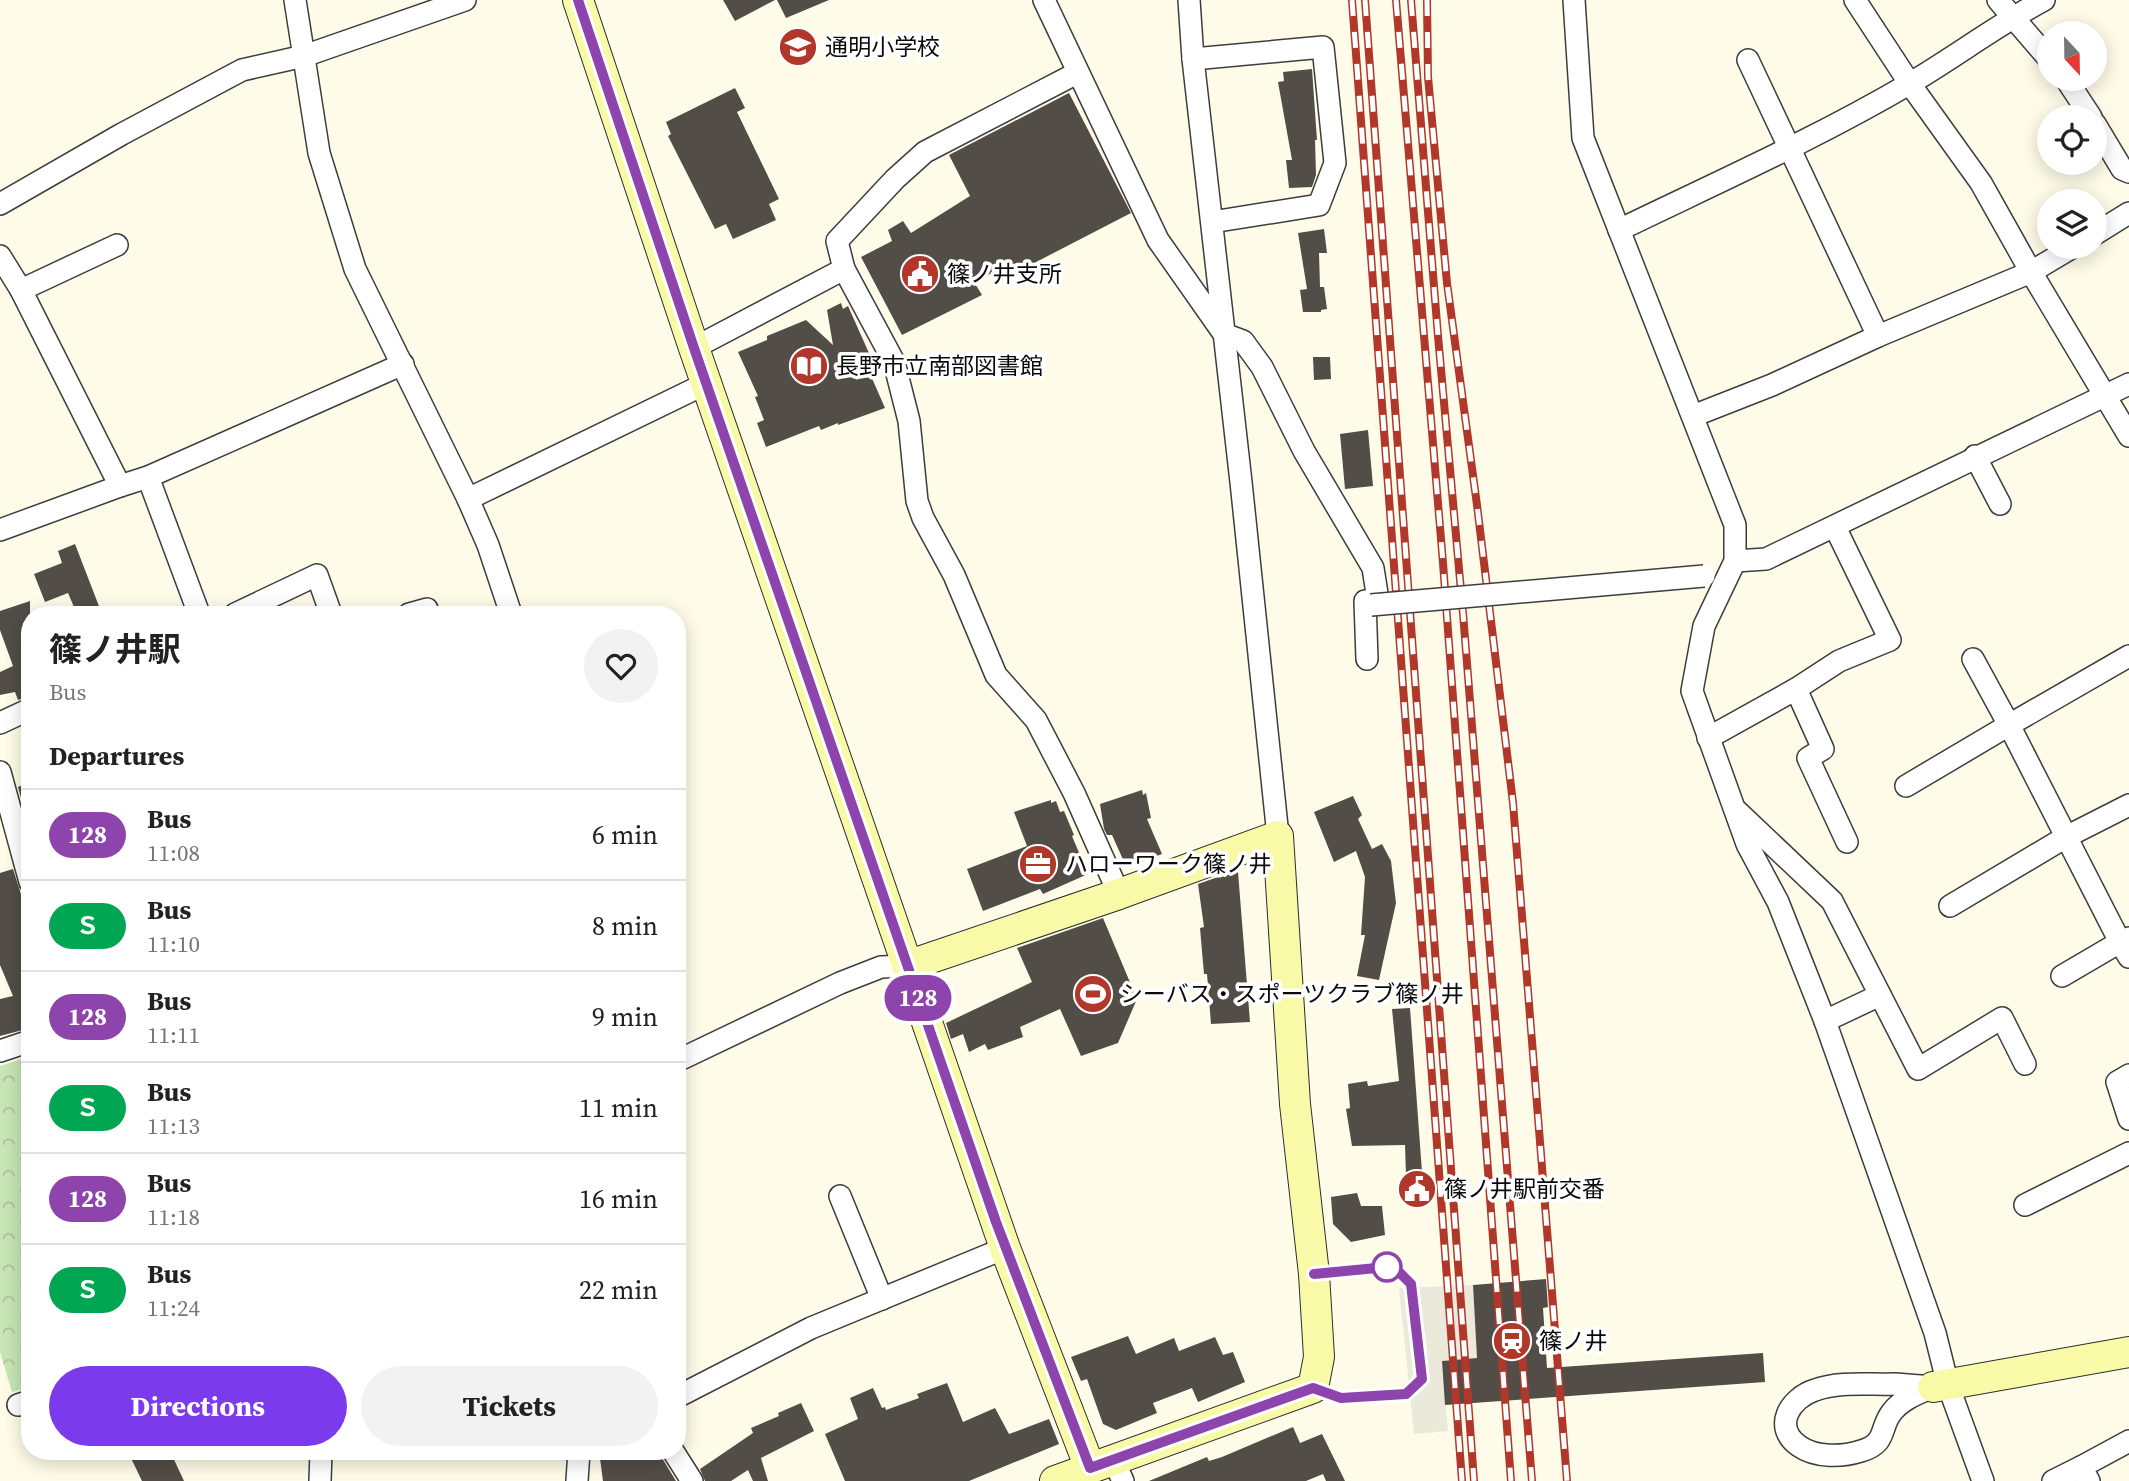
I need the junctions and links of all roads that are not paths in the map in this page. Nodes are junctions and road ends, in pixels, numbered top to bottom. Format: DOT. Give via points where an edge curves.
graph roads {
  1 [pos="295,0"];
  2 [pos="465,0"];
  3 [pos="578,0"];
  4 [pos="1044,0"];
  5 [pos="1189,0"];
  6 [pos="1574,0"];
  7 [pos="1855,0"];
  8 [pos="1998,0"];
  9 [pos="2045,0"];
  10 [pos="2013,17"];
  11 [pos="2037,45"];
  12 [pos="304,56"];
  13 [pos="1193,59"];
  14 [pos="1748,60"];
  15 [pos="1077,73"];
  16 [pos="1910,84"];
  17 [pos="2107,144"];
  18 [pos="1788,149"];
  19 [pos="2129,172"];
  20 [pos="0,204"];
  21 [pos="2129,213"];
  22 [pos="1212,222"];
  23 [pos="2107,227"];
  24 [pos="1619,230"];
  25 [pos="117,245"];
  26 [pos="0,256"];
  27 [pos="2053,259"];
  28 [pos="844,269"];
  29 [pos="2031,272"];
  30 [pos="21,290"];
  31 [pos="1224,334"];
  32 [pos="1878,336"];
  33 [pos="694,348"];
  34 [pos="403,364"];
  35 [pos="707,383"];
  36 [pos="2129,384"];
  37 [pos="2105,396"];
  38 [pos="1693,416"];
  39 [pos="2129,436"];
  40 [pos="1975,456"];
  41 [pos="149,478"];
  42 [pos="120,486"];
  43 [pos="468,499"];
  44 [pos="2000,504"];
  45 [pos="1835,527"];
  46 [pos="0,530"];
  47 [pos="1735,561"];
  48 [pos="1704,576"];
  49 [pos="1606,597"];
  50 [pos="1371,605"];
  51 [pos="196,606"];
  52 [pos="252,606"];
  53 [pos="328,606"];
  54 [pos="508,606"];
  55 [pos="1475,607"];
  56 [pos="2129,656"];
  57 [pos="1367,659"];
  58 [pos="1973,659"];
  59 [pos="1796,689"];
  60 [pos="21,713"];
  61 [pos="0,723"];
  62 [pos="2009,725"];
  63 [pos="1708,738"];
  64 [pos="0,772"];
  65 [pos="1906,786"];
  66 [pos="2129,805"];
  67 [pos="1736,810"];
  68 [pos="21,827"];
  69 [pos="1278,836"];
  70 [pos="2066,837"];
  71 [pos="1847,842"];
  72 [pos="1119,894"];
  73 [pos="1950,906"];
  74 [pos="2126,946"];
  75 [pos="907,966"];
  76 [pos="2062,976"];
  77 [pos="1881,995"];
  78 [pos="1825,1021"];
  79 [pos="21,1044"];
  80 [pos="0,1051"];
  81 [pos="686,1057"];
  82 [pos="2025,1064"];
  83 [pos="2129,1075"];
  84 [pos="2129,1119"];
  85 [pos="2129,1153"];
  86 [pos="840,1196"];
  87 [pos="2025,1205"];
  88 [pos="1005,1248"];
  89 [pos="881,1299"];
  90 [pos="2129,1352"];
  91 [pos="1874,1385"];
  92 [pos="1941,1386"];
  93 [pos="686,1392"];
  94 [pos="1890,1414"];
  95 [pos="2129,1441"];
  96 [pos="321,1460"];
  97 [pos="578,1460"];
  98 [pos="679,1460"];
  99 [pos="1109,1469"];
  100 [pos="2085,1474"];
  101 [pos="320,1481"];
  102 [pos="577,1481"];
  103 [pos="692,1481"];
  104 [pos="1055,1481"];
  105 [pos="1983,1481"];
  106 [pos="2053,1481"];
  1 -- 12 [label="street"];
  2 -- 12 [label="street"];
  3 -- 33 [label="main road"];
  4 -- 15 [label="street"];
  5 -- 13 [label="street"];
  6 -- 24 [label="street" via="1583,138"];
  7 -- 16 [label="street"];
  8 -- 10 [label="street"];
  9 -- 10 [label="street"];
  10 -- 11 [label="street"];
  10 -- 16 [label="street"];
  12 -- 20 [label="street" via="242,70"];
  12 -- 34 [label="street" via="319,153 355,269"];
  13 -- 22 [label="street"];
  13 -- 22 [label="street" via="1322,47 1324,60 1335,163 1319,205"];
  14 -- 18 [label="street"];
  15 -- 28 [label="street" via="925,152 837,241"];
  15 -- 31 [label="street" via="1158,240"];
  16 -- 18 [label="street"];
  16 -- 29 [label="street" via="1981,183"];
  17 -- 19 [label="street" via="2122,169"];
  18 -- 24 [label="street"];
  18 -- 32 [label="street"];
  21 -- 23 [label="street"];
  22 -- 31 [label="street"];
  24 -- 38 [label="street"];
  25 -- 30 [label="street"];
  26 -- 30 [label="street"];
  27 -- 29 [label="street"];
  28 -- 33 [label="street"];
  28 -- 72 [label="street" via="894,362 909,421 923,518 996,675 1036,720"];
  29 -- 32 [label="street"];
  29 -- 37 [label="street"];
  30 -- 42 [label="street"];
  31 -- 57 [label="street" via="1243,341 1262,367 1304,451 1373,568 1378,600 1365,601"];
  31 -- 69 [label="street"];
  32 -- 38 [label="street"];
  33 -- 35 [label="main road"];
  34 -- 41 [label="street"];
  34 -- 43 [label="street"];
  35 -- 43 [label="street"];
  35 -- 75 [label="main road"];
  36 -- 37 [label="street"];
  37 -- 39 [label="street"];
  37 -- 40 [label="street"];
  38 -- 47 [label="street" via="1735,524"];
  40 -- 44 [label="street"];
  40 -- 45 [label="street"];
  41 -- 42 [label="street"];
  41 -- 51 [label="street"];
  42 -- 46 [label="street"];
  43 -- 54 [label="street"];
  45 -- 47 [label="street" via="1766,559"];
  45 -- 59 [label="street" via="1890,640 1839,661"];
  47 -- 63 [label="street" via="1704,626 1692,691"];
  48 -- 50 [label="street, bridge"];
  49 -- 55 [label="street"];
  52 -- 53 [label="street" via="317,575"];
  56 -- 62 [label="street"];
  58 -- 62 [label="street"];
  59 -- 63 [label="street"];
  59 -- 71 [label="street" via="1823,749 1808,758"];
  60 -- 61 [label="street"];
  62 -- 65 [label="street"];
  62 -- 70 [label="street"];
  63 -- 67 [label="street"];
  64 -- 68 [label="street"];
  66 -- 70 [label="street"];
  67 -- 77 [label="street" via="1832,901"];
  67 -- 78 [label="street" via="1746,844 1779,902"];
  69 -- 72 [label="main road"];
  69 -- 99 [label="main road" via="1295,1104 1314,1274 1319,1357 1313,1388"];
  70 -- 73 [label="street"];
  70 -- 74 [label="street"];
  72 -- 75 [label="main road"];
  74 -- 76 [label="street"];
  75 -- 81 [label="street" via="881,967 840,983"];
  75 -- 88 [label="main road"];
  77 -- 78 [label="street"];
  77 -- 82 [label="street" via="1918,1069 2002,1018"];
  78 -- 92 [label="street" via="1935,1333"];
  79 -- 80 [label="street"];
  83 -- 84 [label="street" via="2117,1082"];
  85 -- 87 [label="street"];
  86 -- 89 [label="street"];
  88 -- 89 [label="street"];
  88 -- 99 [label="main road"];
  89 -- 93 [label="street" via="811,1328"];
  90 -- 92 [label="main road"];
  91 -- 92 [label="street"];
  91 -- 94 [label="street"];
  91 -- 94 [label="street" via="1832,1386 1801,1396 1787,1414 1791,1437 1814,1453 1859,1452 1880,1440"];
  92 -- 94 [label="street" via="1906,1400"];
  92 -- 105 [label="street"];
  95 -- 100 [label="street"];
  96 -- 101 [label="street"];
  97 -- 102 [label="street"];
  98 -- 103 [label="street"];
  99 -- 104 [label="main road"];
  100 -- 106 [label="street"];
}
